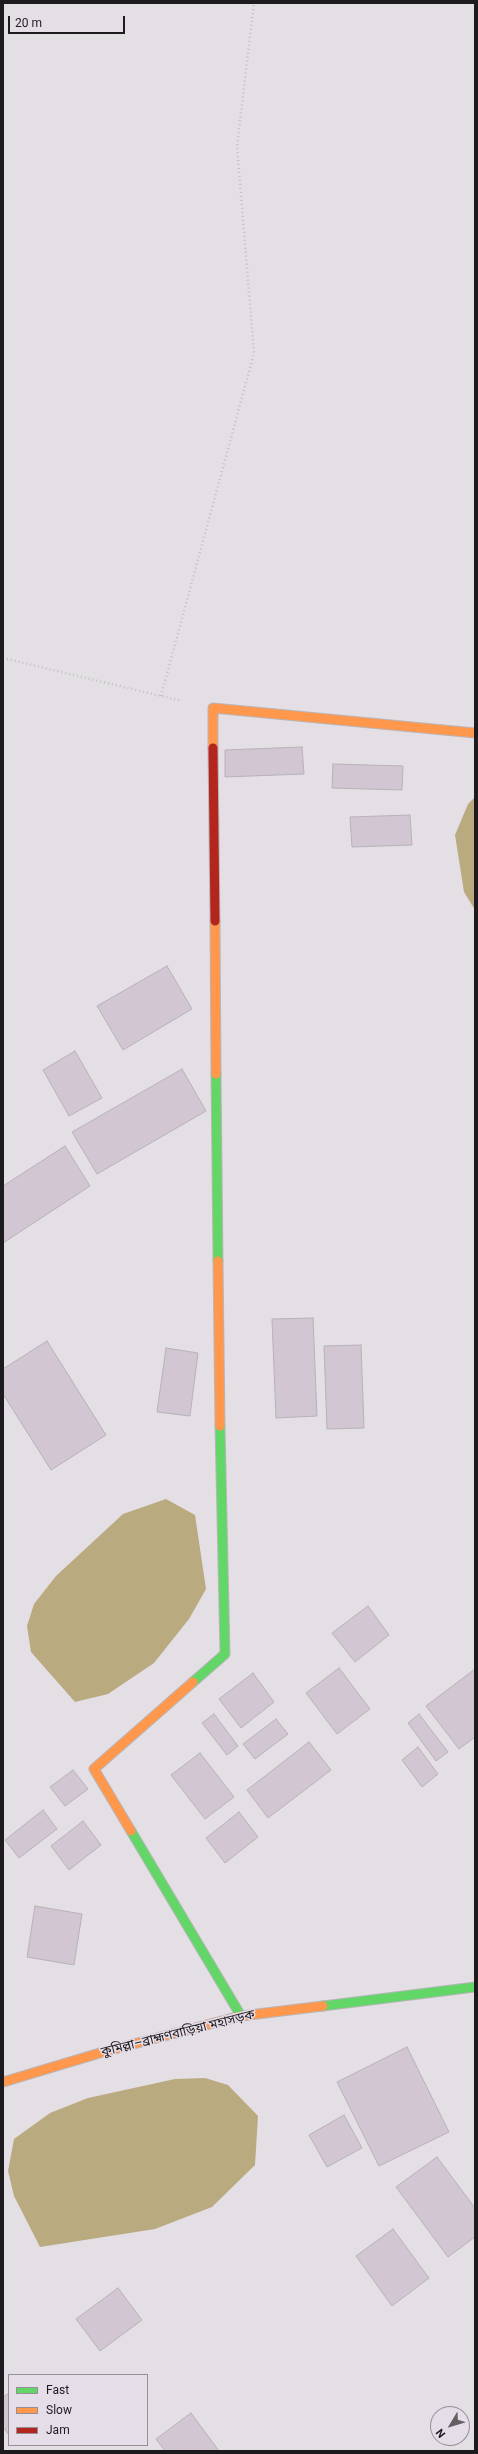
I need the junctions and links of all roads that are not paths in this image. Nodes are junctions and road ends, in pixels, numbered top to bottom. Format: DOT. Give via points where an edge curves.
graph roads {
  1 [pos="475,733"];
  2 [pos="475,1987"];
  3 [pos="241,2016"];
  4 [pos="3,2082"];
  1 -- 3 [label="main road" via="214,708 219,1351 226,1654 94,1769"];
  2 -- 3 [label="main road, কুমিল্লা–ব্রাহ্মণবাড়িয়া মহাসড়ক"];
  3 -- 4 [label="main road, কুমিল্লা–ব্রাহ্মণবাড়িয়া মহাসড়ক" via="103,2052"];
}
